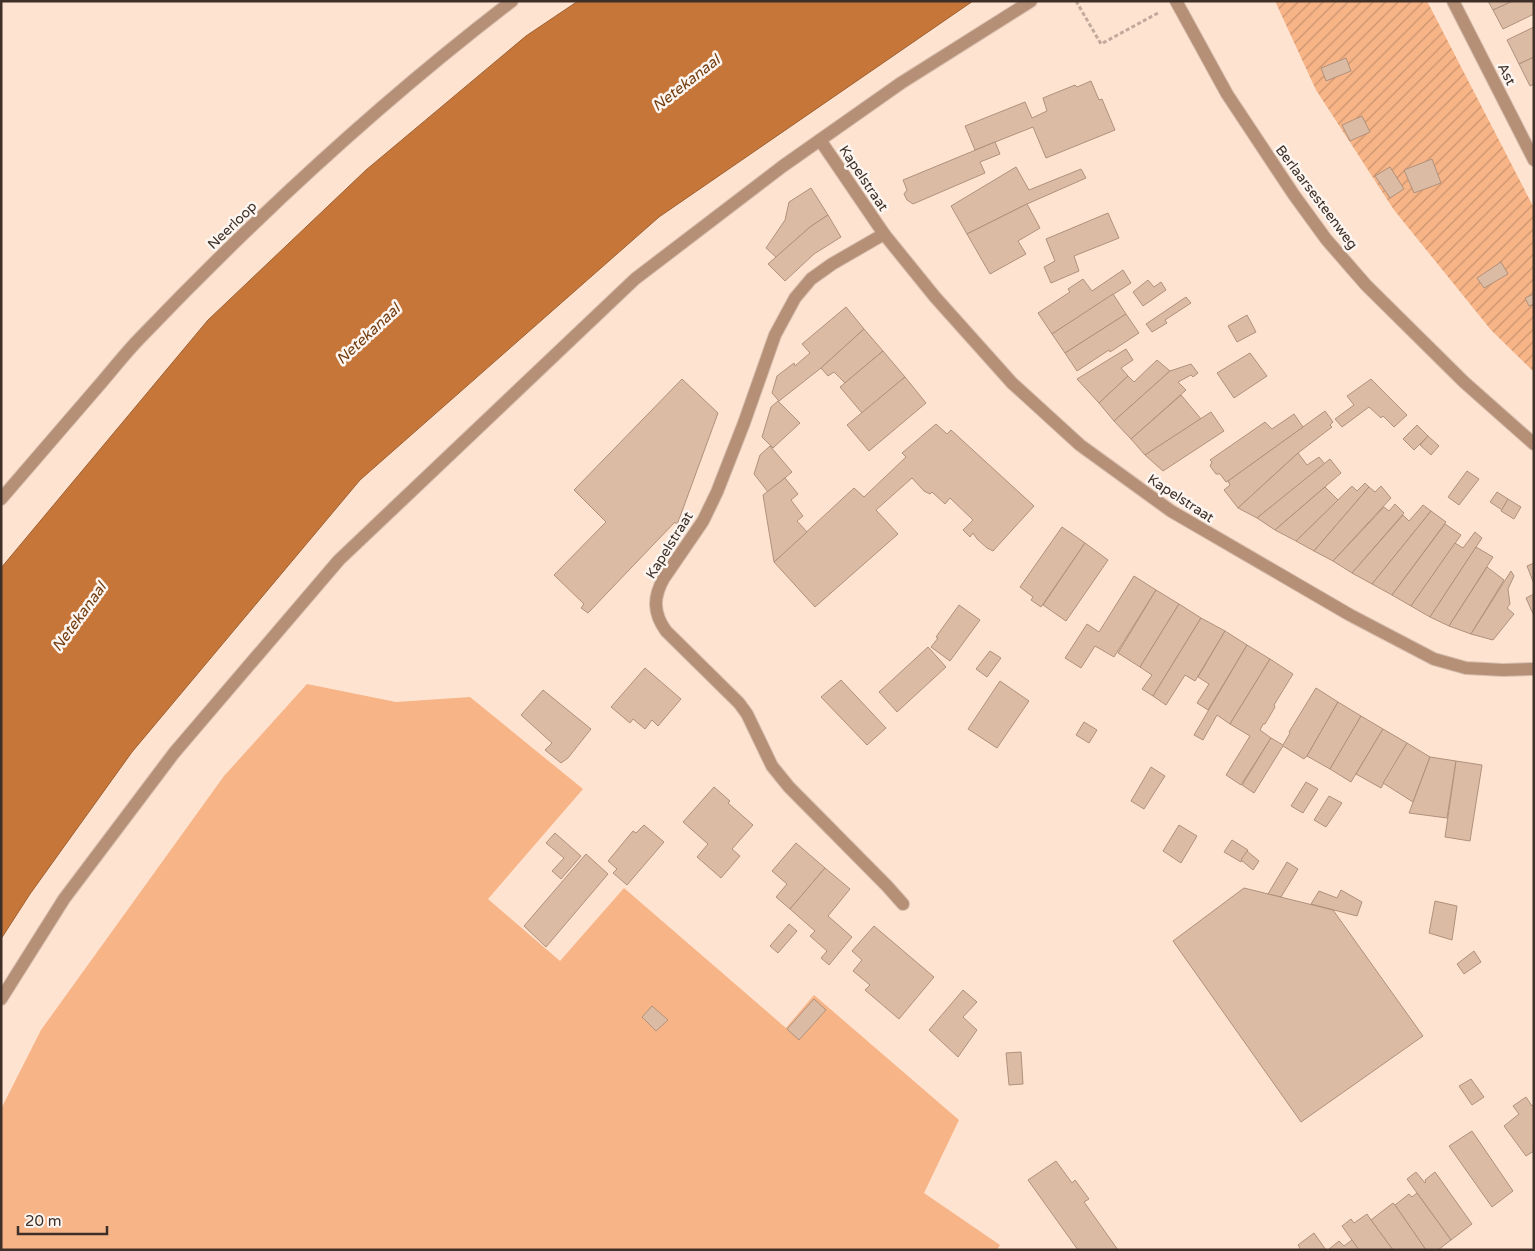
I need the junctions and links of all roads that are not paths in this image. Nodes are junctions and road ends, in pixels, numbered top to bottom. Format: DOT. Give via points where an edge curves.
graph roads {
  1 [pos="512,1"];
  2 [pos="1031,1"];
  3 [pos="1176,1"];
  4 [pos="1453,1"];
  5 [pos="820,140"];
  6 [pos="1534,160"];
  7 [pos="884,234"];
  8 [pos="1534,444"];
  9 [pos="1,499"];
  10 [pos="1534,669"];
  11 [pos="903,904"];
  12 [pos="1,999"];
  1 -- 9 [label="street, Neerloop" via="447,51 343,140 240,237 141,337"];
  2 -- 5 [label="street" via="901,83"];
  3 -- 8 [label="street, Berlaarsesteenweg" via="1226,94 1326,239 1366,285 1464,382"];
  4 -- 6 [label="street, Ast"];
  5 -- 7 [label="street, Kapelstraat"];
  5 -- 12 [label="street" via="635,278 339,560 174,753 64,898"];
  7 -- 10 [label="street, Kapelstraat" via="934,297 1012,383 1080,445 1171,511 1350,615 1434,659 1466,668"];
  7 -- 11 [label="street, Kapelstraat" via="811,279 795,298 775,335 717,492 703,521 658,587 656,597 662,626 739,704 772,766 788,787"];
}
